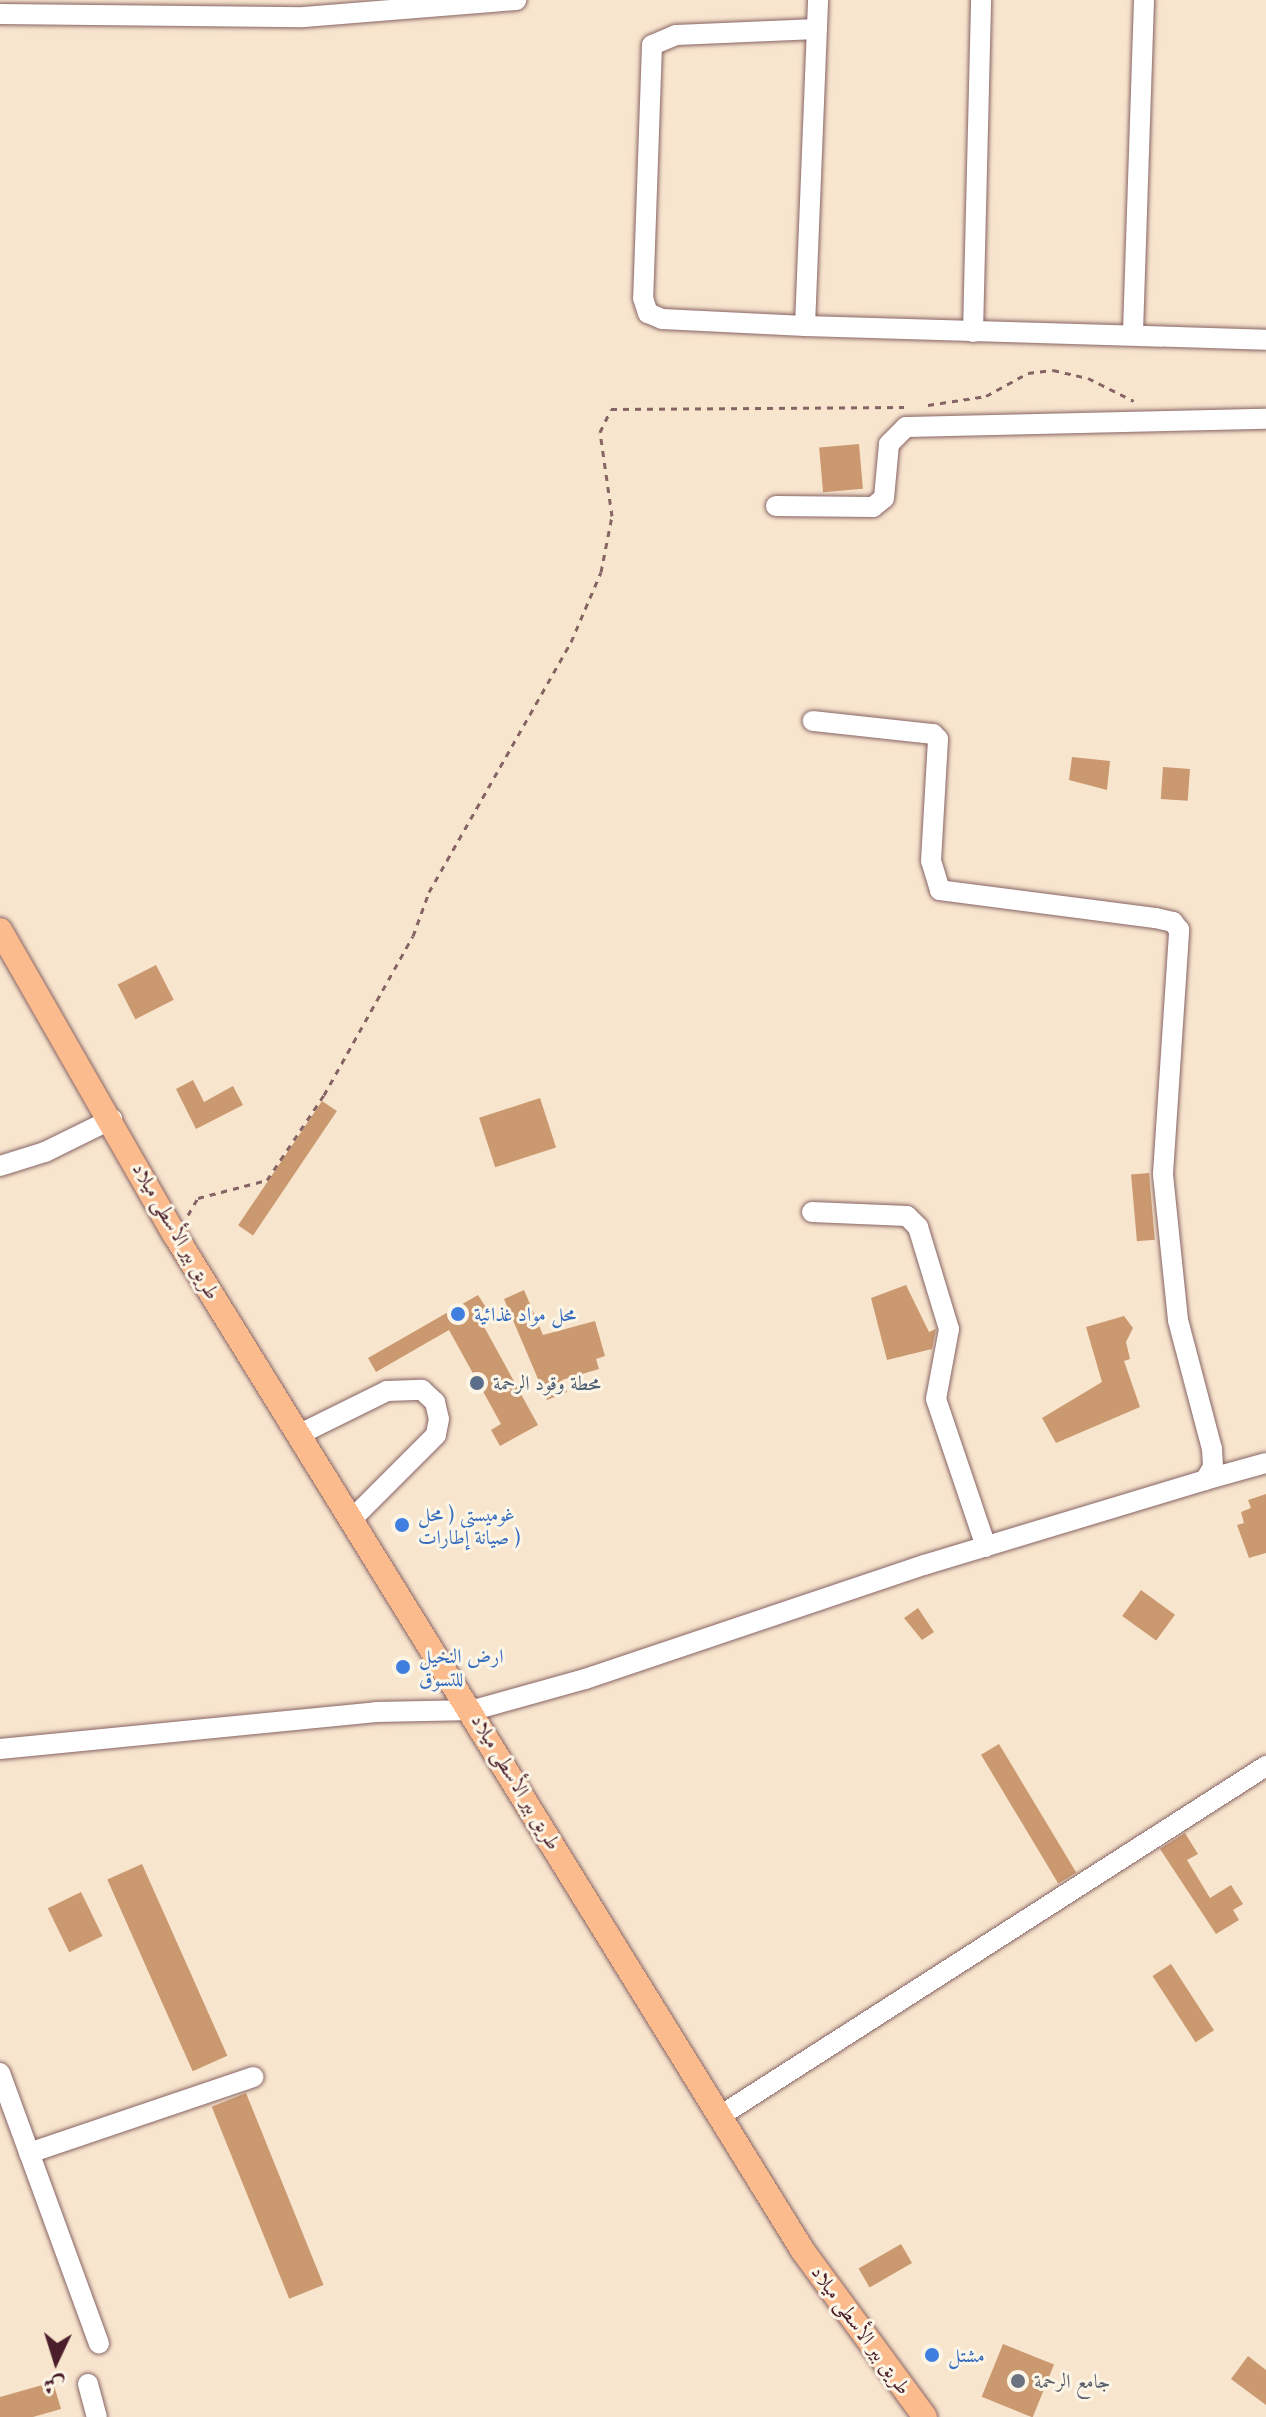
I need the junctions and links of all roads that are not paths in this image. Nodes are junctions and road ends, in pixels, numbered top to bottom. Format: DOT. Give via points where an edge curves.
graph roads {
  1 [pos="516,0"];
  2 [pos="818,0"];
  3 [pos="981,0"];
  4 [pos="1144,0"];
  5 [pos="0,14"];
  6 [pos="817,29"];
  7 [pos="805,326"];
  8 [pos="973,332"];
  9 [pos="1133,332"];
  10 [pos="1266,340"];
  11 [pos="1266,419"];
  12 [pos="776,506"];
  13 [pos="813,721"];
  14 [pos="0,930"];
  15 [pos="112,1119"];
  16 [pos="0,1166"];
  17 [pos="812,1212"];
  18 [pos="300,1434"];
  19 [pos="1266,1463"];
  20 [pos="1205,1480"];
  21 [pos="353,1518"];
  22 [pos="986,1547"];
  23 [pos="474,1710"];
  24 [pos="0,1749"];
  25 [pos="1266,1766"];
  26 [pos="0,2073"];
  27 [pos="254,2077"];
  28 [pos="720,2116"];
  29 [pos="29,2153"];
  30 [pos="99,2343"];
  31 [pos="88,2384"];
  32 [pos="97,2417"];
  33 [pos="925,2417"];
  1 -- 5 [label="street" via="304,17"];
  2 -- 6 [label="street"];
  3 -- 8 [label="street"];
  4 -- 9 [label="street"];
  6 -- 7 [label="street"];
  6 -- 7 [label="street" via="676,35 652,45 648,56 645,308 662,319"];
  7 -- 8 [label="street"];
  8 -- 9 [label="street"];
  9 -- 10 [label="street"];
  11 -- 12 [label="street" via="906,427 889,444 884,498 873,507"];
  13 -- 20 [label="street" via="933,734 938,739 931,861 940,890 1155,918 1173,922 1179,930 1163,1174 1178,1320 1212,1449 1213,1467"];
  14 -- 15 [label="main road, طريق بير الأسطى ميلاد"];
  15 -- 16 [label="street" via="45,1152"];
  15 -- 18 [label="main road, طريق بير الأسطى ميلاد" via="175,1235"];
  17 -- 22 [label="street" via="907,1216 918,1227 949,1329 936,1399"];
  18 -- 21 [label="main road, طريق بير الأسطى ميلاد"];
  18 -- 21 [label="street" via="387,1391 422,1390 435,1402 436,1435"];
  19 -- 20 [label="street"];
  20 -- 22 [label="street"];
  21 -- 23 [label="main road, طريق بير الأسطى ميلاد"];
  22 -- 23 [label="street" via="585,1679"];
  23 -- 24 [label="street" via="376,1712"];
  23 -- 28 [label="main road, طريق بير الأسطى ميلاد"];
  25 -- 28 [label="street"];
  26 -- 29 [label="street"];
  27 -- 29 [label="street"];
  28 -- 33 [label="main road, طريق بير الأسطى ميلاد" via="803,2251"];
  29 -- 30 [label="street"];
  31 -- 32 [label="street"];
}
